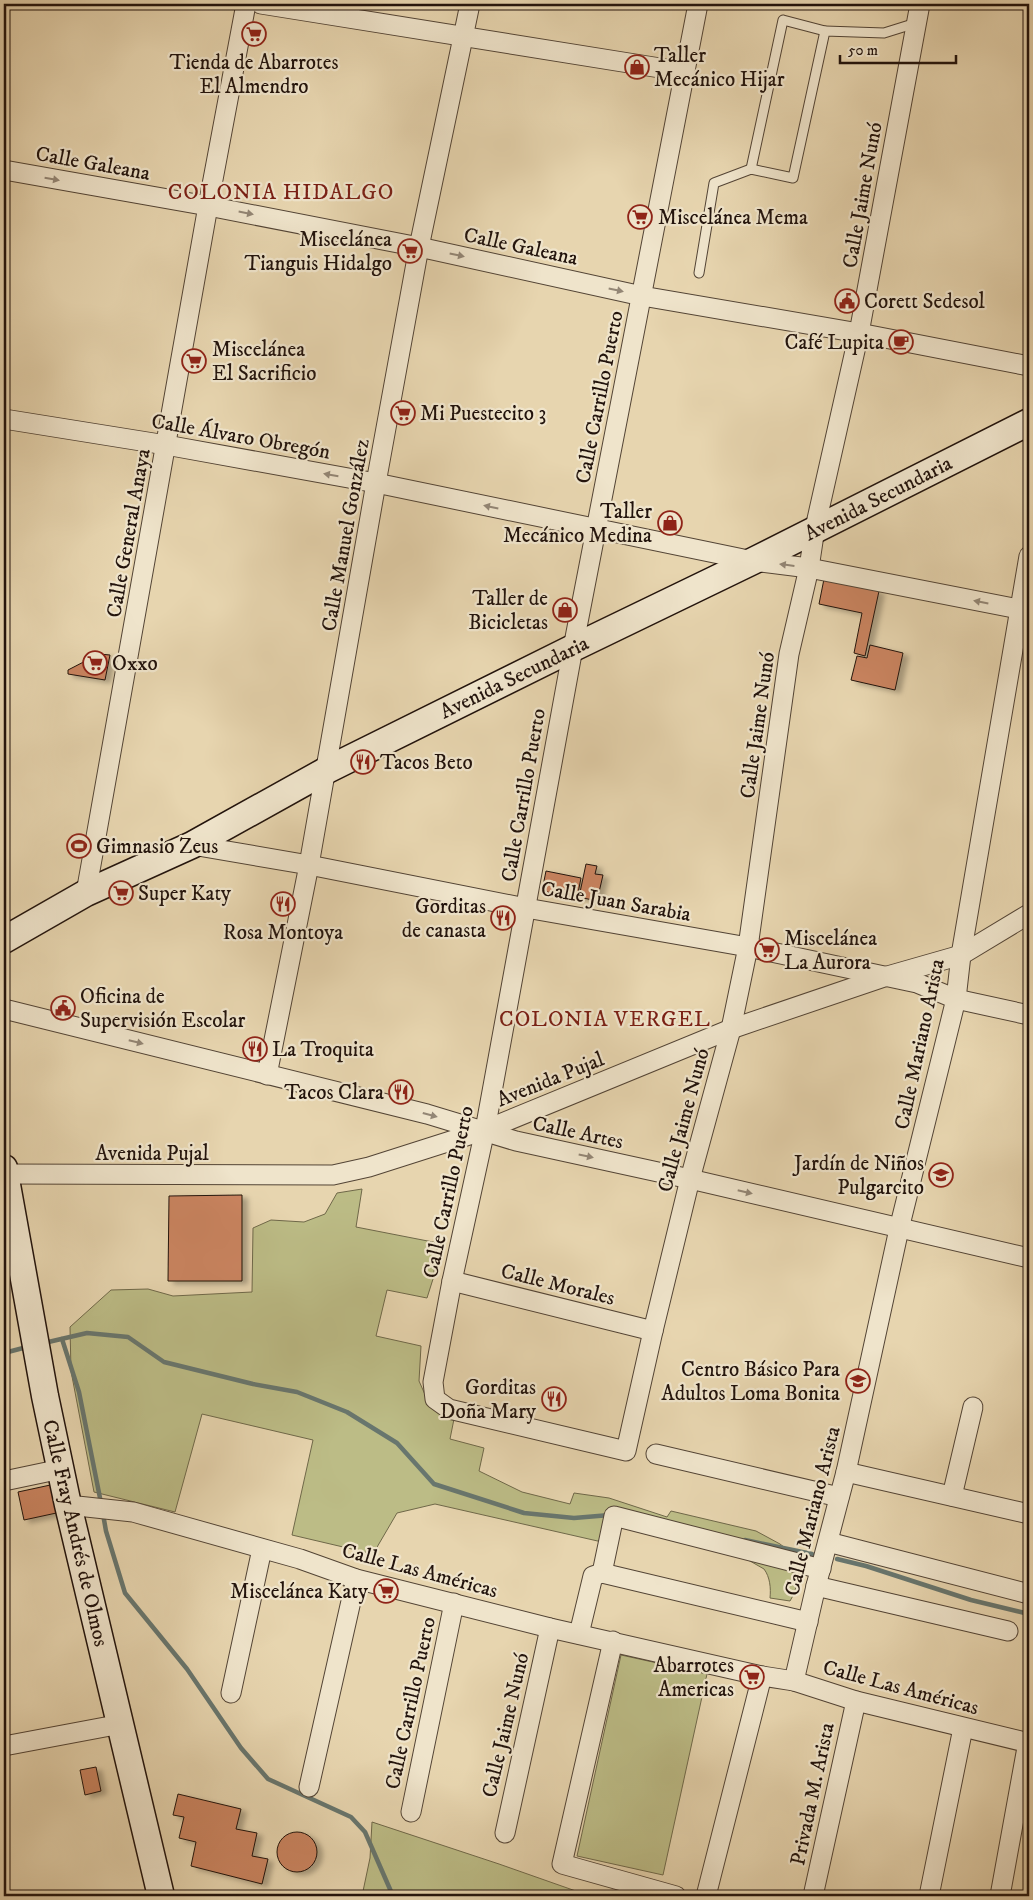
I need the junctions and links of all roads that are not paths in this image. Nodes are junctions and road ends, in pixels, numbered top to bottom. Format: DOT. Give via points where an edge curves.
graph roads {
  1 [pos="246,4"];
  2 [pos="261,4"];
  3 [pos="470,4"];
  4 [pos="698,4"];
  5 [pos="920,4"];
  6 [pos="916,23"];
  7 [pos="825,31"];
  8 [pos="462,35"];
  9 [pos="684,72"];
  10 [pos="751,169"];
  11 [pos="4,170"];
  12 [pos="208,206"];
  13 [pos="419,247"];
  14 [pos="699,273"];
  15 [pos="642,296"];
  16 [pos="859,333"];
  17 [pos="1029,366"];
  18 [pos="4,419"];
  19 [pos="1029,422"];
  20 [pos="166,445"];
  21 [pos="376,482"];
  22 [pos="815,528"];
  23 [pos="596,529"];
  24 [pos="1029,556"];
  25 [pos="753,561"];
  26 [pos="810,568"];
  27 [pos="1025,610"];
  28 [pos="573,648"];
  29 [pos="327,770"];
  30 [pos="192,844"];
  31 [pos="310,865"];
  32 [pos="86,893"];
  33 [pos="526,908"];
  34 [pos="1029,914"];
  35 [pos="4,940"];
  36 [pos="748,947"];
  37 [pos="961,955"];
  38 [pos="884,977"];
  39 [pos="956,999"];
  40 [pos="4,1009"];
  41 [pos="1029,1015"];
  42 [pos="731,1029"];
  43 [pos="266,1075"];
  44 [pos="485,1130"];
  45 [pos="4,1172"];
  46 [pos="690,1179"];
  47 [pos="899,1228"];
  48 [pos="1029,1258"];
  49 [pos="452,1281"];
  50 [pos="653,1331"];
  51 [pos="973,1407"];
  52 [pos="626,1451"];
  53 [pos="656,1454"];
  54 [pos="61,1469"];
  55 [pos="846,1472"];
  56 [pos="4,1481"];
  57 [pos="952,1496"];
  58 [pos="839,1498"];
  59 [pos="79,1506"];
  60 [pos="1029,1514"];
  61 [pos="828,1542"];
  62 [pos="262,1549"];
  63 [pos="602,1573"];
  64 [pos="819,1577"];
  65 [pos="356,1579"];
  66 [pos="1029,1594"];
  67 [pos="454,1603"];
  68 [pos="808,1622"];
  69 [pos="550,1628"];
  70 [pos="1008,1631"];
  71 [pos="579,1634"];
  72 [pos="613,1641"];
  73 [pos="762,1676"];
  74 [pos="794,1682"];
  75 [pos="231,1693"];
  76 [pos="856,1701"];
  77 [pos="121,1724"];
  78 [pos="963,1728"];
  79 [pos="1029,1743"];
  80 [pos="4,1746"];
  81 [pos="309,1788"];
  82 [pos="411,1812"];
  83 [pos="504,1832"];
  84 [pos="161,1896"];
  85 [pos="676,1896"];
  86 [pos="706,1896"];
  87 [pos="813,1896"];
  88 [pos="929,1896"];
  89 [pos="1000,1896"];
  1 -- 12 [label="street, Calle General Anaya"];
  2 -- 8 [label="street"];
  3 -- 8 [label="street, Calle Manuel González"];
  4 -- 9 [label="street, Calle Carrillo Puerto"];
  5 -- 6 [label="street, Calle Jaime Nunó"];
  6 -- 7 [label="lane" via="884,33"];
  6 -- 16 [label="street, Calle Jaime Nunó"];
  7 -- 10 [label="lane" via="793,178"];
  7 -- 10 [label="lane" via="783,20"];
  8 -- 9 [label="street"];
  8 -- 13 [label="street, Calle Manuel González"];
  9 -- 15 [label="street, Calle Carrillo Puerto"];
  10 -- 14 [label="lane" via="714,183"];
  11 -- 12 [label="street, Calle Galeana, one-way"];
  12 -- 13 [label="street, Calle Galeana, one-way"];
  12 -- 20 [label="street, Calle General Anaya"];
  13 -- 15 [label="street, Calle Galeana, one-way"];
  13 -- 21 [label="street, Calle Manuel González"];
  15 -- 16 [label="street, Calle Galeana"];
  15 -- 23 [label="street, Calle Carrillo Puerto"];
  16 -- 17 [label="street, Calle Galeana"];
  16 -- 22 [label="street, Calle Jaime Nunó"];
  18 -- 20 [label="street, Calle Álvaro Obregón"];
  19 -- 22 [label="street, Avenida Secundaria"];
  21 -- 20 [label="street, Calle Álvaro Obregón, one-way"];
  20 -- 32 [label="street, Calle General Anaya"];
  23 -- 21 [label="street, Calle Álvaro Obregón, one-way"];
  21 -- 29 [label="street, Calle Manuel González"];
  22 -- 25 [label="street, Avenida Secundaria"];
  22 -- 26 [label="street, Calle Jaime Nunó"];
  23 -- 25 [label="street, Calle Álvaro Obregón"];
  23 -- 28 [label="street, Calle Carrillo Puerto"];
  24 -- 27 [label="street, Calle Mariano Arista"];
  26 -- 25 [label="street, Calle Álvaro Obregón, one-way"];
  25 -- 28 [label="street, Avenida Secundaria"];
  27 -- 26 [label="street, Calle Álvaro Obregón, one-way"];
  26 -- 36 [label="street, Calle Jaime Nunó" via="789,654"];
  27 -- 37 [label="street, Calle Mariano Arista"];
  28 -- 29 [label="street, Avenida Secundaria"];
  28 -- 33 [label="street, Calle Carrillo Puerto"];
  29 -- 30 [label="street, Avenida Secundaria"];
  29 -- 31 [label="street, Calle Manuel González"];
  30 -- 31 [label="street, Calle Juan Sarabia"];
  30 -- 32 [label="street, Avenida Secundaria"];
  31 -- 33 [label="street, Calle Juan Sarabia"];
  31 -- 43 [label="street, Calle Manuel González"];
  32 -- 35 [label="street, Avenida Secundaria"];
  33 -- 36 [label="street, Calle Juan Sarabia"];
  33 -- 44 [label="street, Calle Carrillo Puerto"];
  34 -- 37 [label="street, Avenida Pujal"];
  36 -- 38 [label="street, Calle Juan Sarabia"];
  36 -- 42 [label="street, Calle Jaime Nunó"];
  37 -- 38 [label="street, Avenida Pujal"];
  37 -- 39 [label="street, Calle Mariano Arista"];
  38 -- 39 [label="street, Calle Juan Sarabia" via="917,983"];
  38 -- 42 [label="street, Avenida Pujal"];
  39 -- 41 [label="street, Calle Juan Sarabia"];
  39 -- 47 [label="street, Calle Mariano Arista"];
  40 -- 43 [label="street, Calle Artes, one-way"];
  42 -- 44 [label="street, Avenida Pujal"];
  42 -- 46 [label="street, Calle Jaime Nunó"];
  43 -- 44 [label="street, Calle Artes, one-way"];
  44 -- 45 [label="street, Avenida Pujal" via="369,1167 333,1175"];
  44 -- 46 [label="street, Calle Artes, one-way" via="516,1141"];
  44 -- 49 [label="street, Calle Carrillo Puerto"];
  45 -- 54 [label="street, Calle Fray Andrés de Olmos"];
  46 -- 47 [label="street, Calle Artes, one-way"];
  46 -- 50 [label="street, Calle Jaime Nunó"];
  47 -- 48 [label="street, Calle Artes"];
  47 -- 55 [label="street, Calle Mariano Arista"];
  49 -- 50 [label="street, Calle Morales"];
  49 -- 52 [label="street, Calle Carrillo Puerto" via="433,1382 435,1399 449,1409"];
  50 -- 52 [label="street, Calle Jaime Nunó"];
  51 -- 57 [label="street"];
  53 -- 58 [label="street"];
  54 -- 56 [label="street"];
  54 -- 59 [label="street, Calle Fray Andrés de Olmos"];
  55 -- 57 [label="street"];
  55 -- 58 [label="street, Calle Mariano Arista"];
  57 -- 60 [label="street"];
  58 -- 61 [label="street, Calle Mariano Arista"];
  59 -- 62 [label="street, Calle Las Américas" via="133,1512"];
  59 -- 77 [label="street, Calle Fray Andrés de Olmos"];
  61 -- 64 [label="street, Calle Mariano Arista"];
  61 -- 66 [label="street"];
  62 -- 65 [label="street, Calle Las Américas"];
  62 -- 75 [label="street"];
  63 -- 64 [label="street" via="614,1516"];
  63 -- 68 [label="street"];
  63 -- 71 [label="street" via="593,1576"];
  64 -- 68 [label="street, Calle Mariano Arista"];
  64 -- 70 [label="street"];
  65 -- 67 [label="street, Calle Las Américas"];
  65 -- 81 [label="street"];
  67 -- 69 [label="street, Calle Las Américas"];
  67 -- 82 [label="street, Calle Carrillo Puerto"];
  68 -- 74 [label="street, Calle Mariano Arista"];
  69 -- 71 [label="street, Calle Las Américas"];
  69 -- 83 [label="street, Calle Jaime Nunó"];
  71 -- 72 [label="street, Calle Las Américas"];
  72 -- 73 [label="street, Calle Las Américas"];
  72 -- 85 [label="street" via="562,1864"];
  73 -- 74 [label="street, Calle Las Américas"];
  73 -- 86 [label="street"];
  74 -- 76 [label="street, Calle Las Américas"];
  76 -- 78 [label="street, Calle Las Américas"];
  76 -- 87 [label="street, Privada M. Arista"];
  77 -- 80 [label="street"];
  77 -- 84 [label="street, Calle Fray Andrés de Olmos"];
  78 -- 79 [label="street, Calle Las Américas"];
  78 -- 88 [label="street"];
  79 -- 89 [label="street"];
}
